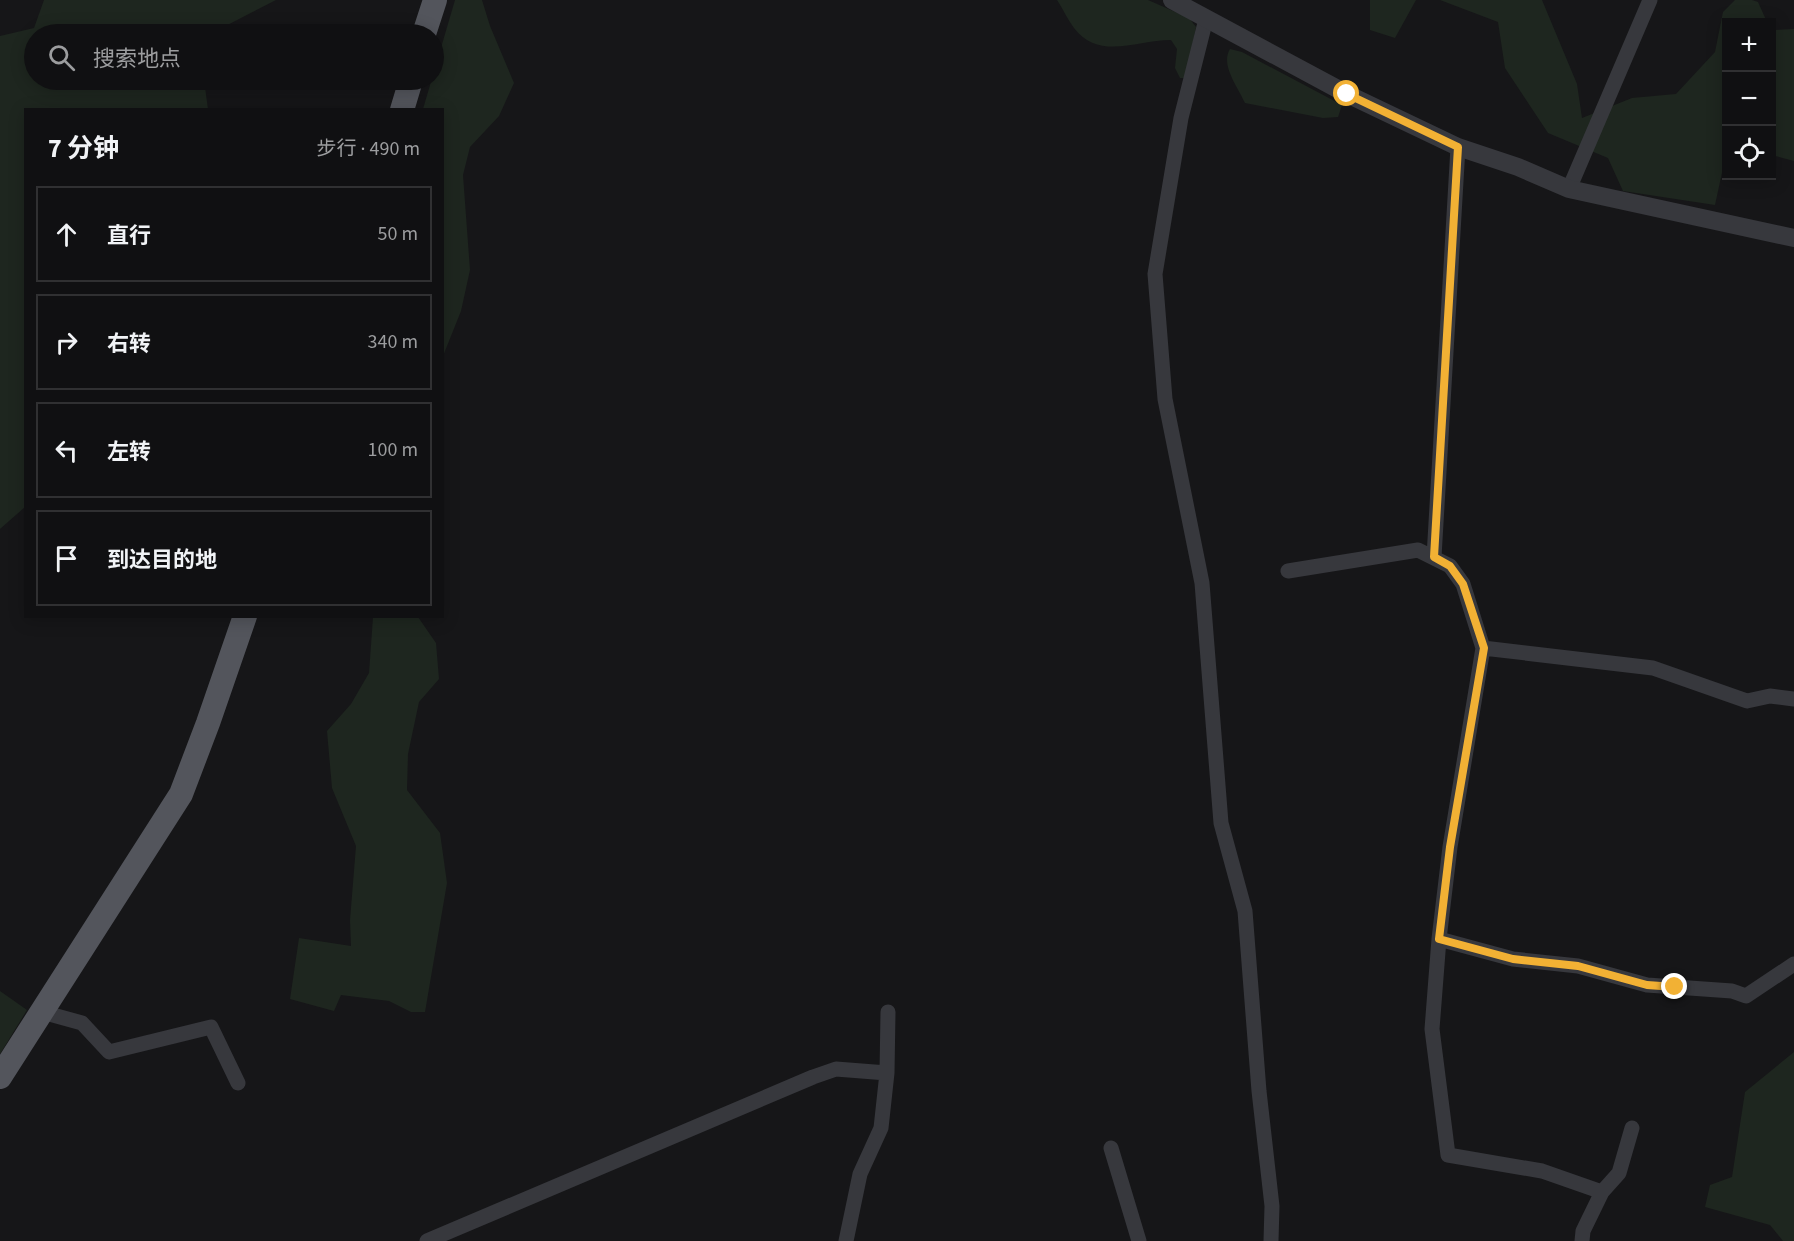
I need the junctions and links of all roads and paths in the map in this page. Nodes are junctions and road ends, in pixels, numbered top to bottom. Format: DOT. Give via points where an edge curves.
graph roads {
  1 [pos="435,0"];
  2 [pos="1172,0"];
  3 [pos="1650,0"];
  4 [pos="1206,19"];
  5 [pos="427,24"];
  6 [pos="408,90"];
  7 [pos="403,108"];
  8 [pos="1458,147"];
  9 [pos="1569,189"];
  10 [pos="1794,238"];
  11 [pos="1434,557"];
  12 [pos="1288,571"];
  13 [pos="244,618"];
  14 [pos="1484,648"];
  15 [pos="1794,699"];
  16 [pos="1439,939"];
  17 [pos="1794,964"];
  18 [pos="42,1012"];
  19 [pos="888,1012"];
  20 [pos="887,1073"];
  21 [pos="0,1077"];
  22 [pos="238,1083"];
  23 [pos="1632,1128"];
  24 [pos="1111,1148"];
  25 [pos="1602,1192"];
  26 [pos="427,1241"];
  27 [pos="846,1241"];
  28 [pos="1139,1241"];
  29 [pos="1271,1241"];
  30 [pos="1582,1241"];
  1 -- 5 [label="main road"];
  2 -- 4 [label="street"];
  3 -- 9 [label="street"];
  4 -- 8 [label="street" via="1347,94"];
  4 -- 29 [label="street" via="1181,118 1155,274 1165,399 1202,583 1221,823 1245,911 1272,1206"];
  6 -- 7 [label="main road"];
  8 -- 9 [label="street"];
  8 -- 11 [label="street"];
  9 -- 10 [label="street"];
  11 -- 12 [label="street" via="1418,550"];
  11 -- 14 [label="street" via="1450,566 1463,584"];
  13 -- 18 [label="main road" via="181,794"];
  14 -- 15 [label="street" via="1653,668 1747,701 1770,696"];
  14 -- 16 [label="street" via="1450,847"];
  16 -- 17 [label="street" via="1513,959 1578,966 1647,985 1732,991 1746,996"];
  16 -- 25 [label="street" via="1432,1029 1448,1155 1542,1171"];
  18 -- 21 [label="main road"];
  18 -- 22 [label="street" via="82,1023 109,1052 210,1027"];
  19 -- 20 [label="street"];
  20 -- 26 [label="street" via="836,1069 813,1077"];
  20 -- 27 [label="street" via="881,1128 860,1174"];
  23 -- 25 [label="street" via="1618,1173"];
  24 -- 28 [label="street"];
  25 -- 30 [label="street"];
}
